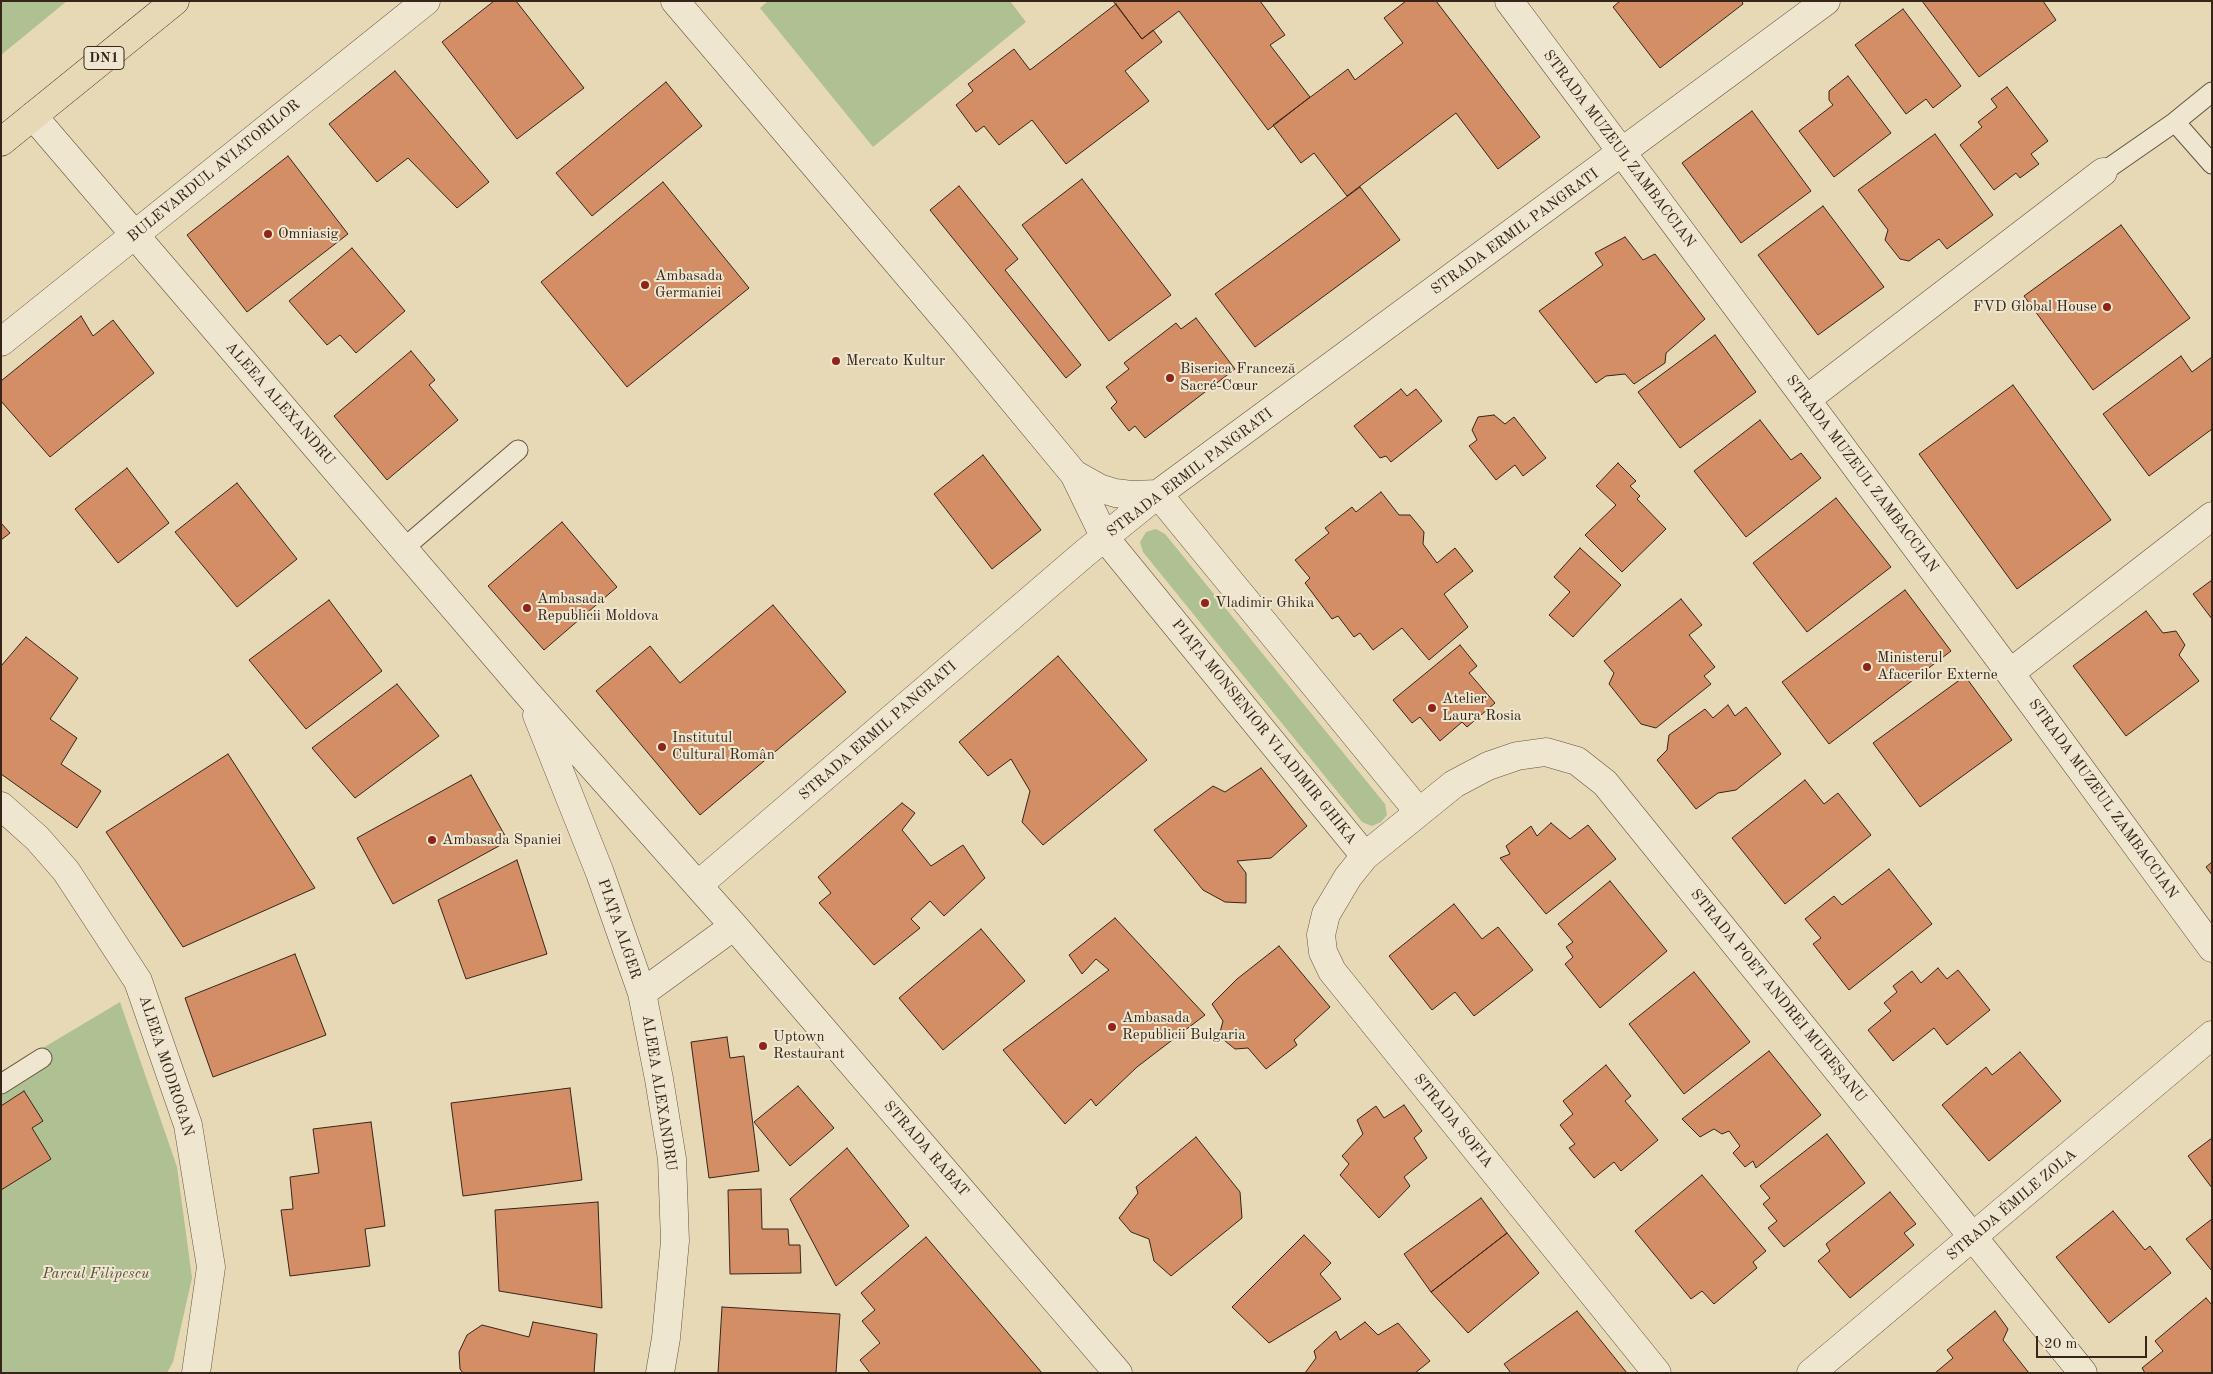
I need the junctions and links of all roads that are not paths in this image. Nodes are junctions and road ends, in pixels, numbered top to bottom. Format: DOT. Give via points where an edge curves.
graph roads {
  1 [pos="175,1"];
  2 [pos="426,1"];
  3 [pos="675,1"];
  4 [pos="1509,1"];
  5 [pos="1826,1"];
  6 [pos="2212,92"];
  7 [pos="33,116"];
  8 [pos="2174,122"];
  9 [pos="1,142"];
  10 [pos="1621,154"];
  11 [pos="2212,164"];
  12 [pos="2103,172"];
  13 [pos="135,234"];
  14 [pos="1,342"];
  15 [pos="1807,399"];
  16 [pos="518,450"];
  17 [pos="1074,474"];
  18 [pos="1158,494"];
  19 [pos="2212,516"];
  20 [pos="1105,538"];
  21 [pos="404,548"];
  22 [pos="2010,673"];
  23 [pos="527,693"];
  24 [pos="1,806"];
  25 [pos="1418,811"];
  26 [pos="1365,856"];
  27 [pos="698,885"];
  28 [pos="734,926"];
  29 [pos="2212,948"];
  30 [pos="642,994"];
  31 [pos="2212,1035"];
  32 [pos="42,1058"];
  33 [pos="1,1084"];
  34 [pos="1975,1237"];
  35 [pos="199,1372"];
  36 [pos="660,1373"];
  37 [pos="1118,1373"];
  38 [pos="1657,1373"];
  39 [pos="1811,1373"];
  40 [pos="2083,1373"];
  1 -- 7 [label="main road, DN1"];
  2 -- 13 [label="street, BULEVARDUL AVIATORILOR"];
  3 -- 17 [label="street"];
  4 -- 10 [label="street, STRADA MUZEUL ZAMBACCIAN"];
  5 -- 10 [label="street, STRADA ERMIL PANGRATI"];
  6 -- 8 [label="lane"];
  7 -- 9 [label="main road, DN1"];
  7 -- 13 [label="street, ALEEA ALEXANDRU"];
  8 -- 11 [label="lane"];
  8 -- 12 [label="lane"];
  10 -- 15 [label="street, STRADA MUZEUL ZAMBACCIAN"];
  10 -- 18 [label="street, STRADA ERMIL PANGRATI"];
  12 -- 15 [label="street"];
  13 -- 14 [label="street, BULEVARDUL AVIATORILOR"];
  13 -- 21 [label="street, ALEEA ALEXANDRU"];
  15 -- 22 [label="street, STRADA MUZEUL ZAMBACCIAN"];
  16 -- 21 [label="lane"];
  17 -- 18 [label="street" via="1115,493"];
  17 -- 20 [label="street, PIAȚA MONSENIOR VLADIMIR GHIKA"];
  18 -- 20 [label="street, STRADA ERMIL PANGRATI"];
  18 -- 25 [label="street"];
  19 -- 22 [label="street"];
  20 -- 26 [label="street, PIAȚA MONSENIOR VLADIMIR GHIKA"];
  20 -- 27 [label="street, STRADA ERMIL PANGRATI"];
  21 -- 23 [label="street, ALEEA ALEXANDRU"];
  22 -- 29 [label="street, STRADA MUZEUL ZAMBACCIAN"];
  23 -- 27 [label="street"];
  23 -- 30 [label="street, PIAȚA ALGER" via="571,797"];
  24 -- 35 [label="street, ALEEA MODROGAN" via="37,838 66,871 138,981 188,1125 211,1267"];
  25 -- 26 [label="street, PIAȚA MONSENIOR VLADIMIR GHIKA"];
  25 -- 34 [label="street, STRADA POET ANDREI MUREȘANU" via="1454,784 1488,766 1517,756 1546,752 1577,761 1605,783"];
  26 -- 38 [label="street, STRADA SOFIA" via="1343,884 1326,914 1321,935 1323,952 1332,971"];
  27 -- 28 [label="street"];
  28 -- 30 [label="street, PIAȚA ALGER"];
  28 -- 37 [label="street, STRADA RABAT"];
  30 -- 36 [label="street, ALEEA ALEXANDRU" via="672,1158 675,1241"];
  31 -- 34 [label="street, STRADA ÉMILE ZOLA"];
  32 -- 33 [label="lane"];
  34 -- 39 [label="street, STRADA ÉMILE ZOLA"];
  34 -- 40 [label="street, STRADA POET ANDREI MUREȘANU"];
}
